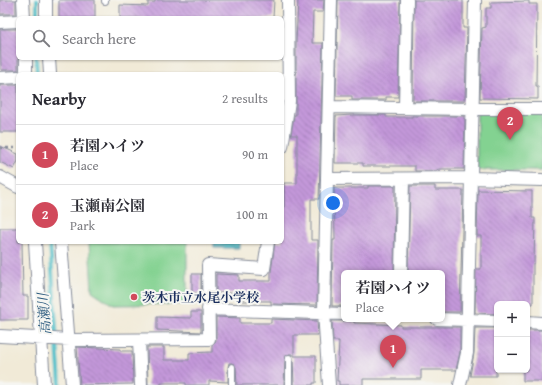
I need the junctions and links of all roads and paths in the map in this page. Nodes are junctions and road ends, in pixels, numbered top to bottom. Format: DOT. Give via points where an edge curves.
graph roads {
  1 [pos="23,0"];
  2 [pos="46,0"];
  3 [pos="288,0"];
  4 [pos="331,0"];
  5 [pos="406,0"];
  6 [pos="474,0"];
  7 [pos="24,16"];
  8 [pos="46,16"];
  9 [pos="16,21"];
  10 [pos="0,22"];
  11 [pos="26,60"];
  12 [pos="49,60"];
  13 [pos="26,72"];
  14 [pos="50,72"];
  15 [pos="16,77"];
  16 [pos="0,78"];
  17 [pos="329,108"];
  18 [pos="405,108"];
  19 [pos="472,109"];
  20 [pos="542,109"];
  21 [pos="284,134"];
  22 [pos="0,148"];
  23 [pos="16,148"];
  24 [pos="0,176"];
  25 [pos="327,178"];
  26 [pos="471,178"];
  27 [pos="403,179"];
  28 [pos="542,180"];
  29 [pos="16,186"];
  30 [pos="35,244"];
  31 [pos="61,244"];
  32 [pos="268,244"];
  33 [pos="401,270"];
  34 [pos="208,310"];
  35 [pos="324,312"];
  36 [pos="341,314"];
  37 [pos="445,320"];
  38 [pos="468,321"];
  39 [pos="494,321"];
  40 [pos="530,322"];
  41 [pos="542,323"];
  42 [pos="0,336"];
  43 [pos="41,339"];
  44 [pos="70,340"];
  45 [pos="139,340"];
  46 [pos="289,358"];
  47 [pos="232,367"];
  48 [pos="44,385"];
  49 [pos="72,385"];
  50 [pos="141,385"];
  51 [pos="232,385"];
  52 [pos="289,385"];
  53 [pos="329,385"];
  54 [pos="460,385"];
  1 -- 7 [label="street"];
  2 -- 8 [label="street"];
  3 -- 21 [label="street" via="289,101"];
  4 -- 17 [label="street"];
  5 -- 18 [label="street"];
  6 -- 19 [label="street"];
  9 -- 10 [label="street"];
  11 -- 13 [label="street"];
  12 -- 14 [label="street"];
  15 -- 16 [label="street"];
  17 -- 18 [label="street"];
  17 -- 25 [label="street"];
  18 -- 19 [label="street"];
  19 -- 20 [label="street"];
  19 -- 26 [label="street"];
  22 -- 23 [label="path"];
  24 -- 29 [label="street"];
  25 -- 27 [label="street"];
  25 -- 35 [label="street"];
  26 -- 27 [label="street"];
  26 -- 28 [label="street"];
  26 -- 38 [label="street"];
  27 -- 33 [label="street"];
  30 -- 43 [label="street"];
  31 -- 44 [label="street"];
  32 -- 34 [label="street" via="264,269 208,265"];
  34 -- 35 [label="street"];
  34 -- 45 [label="street" via="209,339"];
  35 -- 36 [label="street"];
  35 -- 53 [label="street"];
  37 -- 38 [label="street"];
  38 -- 39 [label="street"];
  38 -- 54 [label="street" via="467,353"];
  40 -- 41 [label="street"];
  42 -- 43 [label="street"];
  43 -- 44 [label="street"];
  43 -- 48 [label="street"];
  44 -- 45 [label="street"];
  44 -- 49 [label="street"];
  45 -- 50 [label="street"];
  46 -- 52 [label="lane"];
  47 -- 51 [label="lane"];
}
